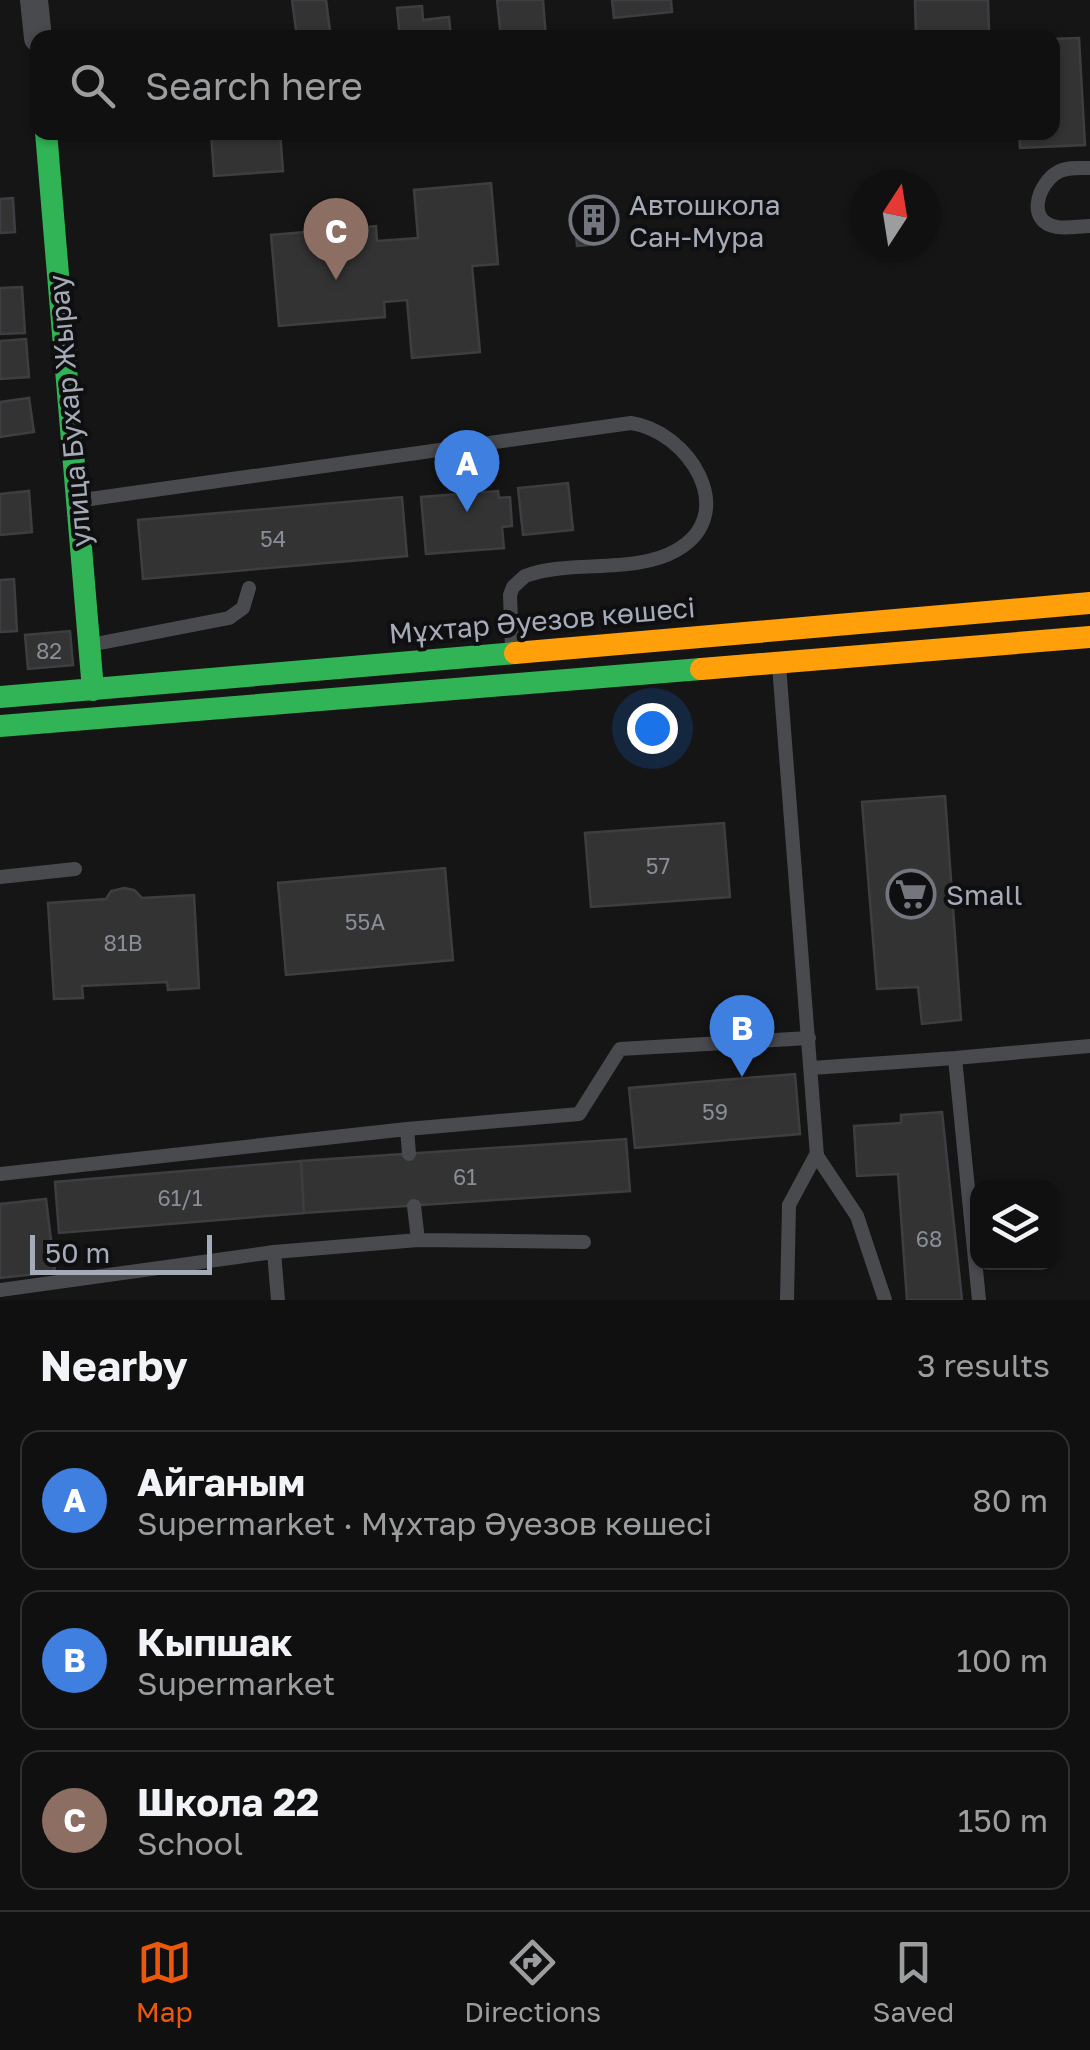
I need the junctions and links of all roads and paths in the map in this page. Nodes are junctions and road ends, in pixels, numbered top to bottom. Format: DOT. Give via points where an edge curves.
graph roads {
  1 [pos="34,0"];
  2 [pos="37,30"];
  3 [pos="47,140"];
  4 [pos="1090,168"];
  5 [pos="1090,226"];
  6 [pos="77,501"];
  7 [pos="249,588"];
  8 [pos="1090,603"];
  9 [pos="776,630"];
  10 [pos="1090,637"];
  11 [pos="89,645"];
  12 [pos="512,653"];
  13 [pos="779,661"];
  14 [pos="93,690"];
  15 [pos="0,697"];
  16 [pos="0,726"];
  17 [pos="75,870"];
  18 [pos="0,877"];
  19 [pos="809,1038"];
  20 [pos="1090,1046"];
  21 [pos="954,1058"];
  22 [pos="812,1068"];
  23 [pos="407,1129"];
  24 [pos="817,1152"];
  25 [pos="408,1154"];
  26 [pos="0,1174"];
  27 [pos="414,1206"];
  28 [pos="418,1240"];
  29 [pos="584,1242"];
  30 [pos="274,1252"];
  31 [pos="0,1290"];
  32 [pos="278,1300"];
  33 [pos="787,1300"];
  34 [pos="886,1300"];
  35 [pos="979,1300"];
  1 -- 2 [label="street"];
  3 -- 6 [label="main road, улица Бухар Жырау"];
  4 -- 5 [label="lane" via="1060,170 1042,186 1036,205 1056,228"];
  6 -- 11 [label="main road, улица Бухар Жырау"];
  6 -- 12 [label="lane" via="631,422 667,436 702,480 705,511 695,536 663,556 525,576 510,595"];
  7 -- 11 [label="lane" via="244,608 229,618"];
  8 -- 9 [label="main road, Мұхтар Әуезов көшесі"];
  9 -- 12 [label="main road, Мұхтар Әуезов көшесі"];
  9 -- 13 [label="lane"];
  10 -- 13 [label="main road"];
  11 -- 14 [label="main road, улица Бухар Жырау"];
  12 -- 14 [label="main road, Мұхтар Әуезов көшесі"];
  13 -- 16 [label="main road"];
  13 -- 19 [label="lane"];
  14 -- 15 [label="main road, Мұхтар Әуезов көшесі"];
  17 -- 18 [label="lane"];
  19 -- 22 [label="lane"];
  19 -- 23 [label="lane" via="620,1050 578,1114"];
  20 -- 21 [label="lane"];
  21 -- 22 [label="lane"];
  21 -- 35 [label="lane"];
  22 -- 24 [label="lane"];
  23 -- 25 [label="lane"];
  23 -- 26 [label="lane"];
  24 -- 33 [label="lane" via="789,1204"];
  24 -- 34 [label="lane" via="857,1216"];
  27 -- 28 [label="lane"];
  28 -- 29 [label="lane"];
  28 -- 30 [label="lane"];
  30 -- 31 [label="lane"];
  30 -- 32 [label="lane"];
}
